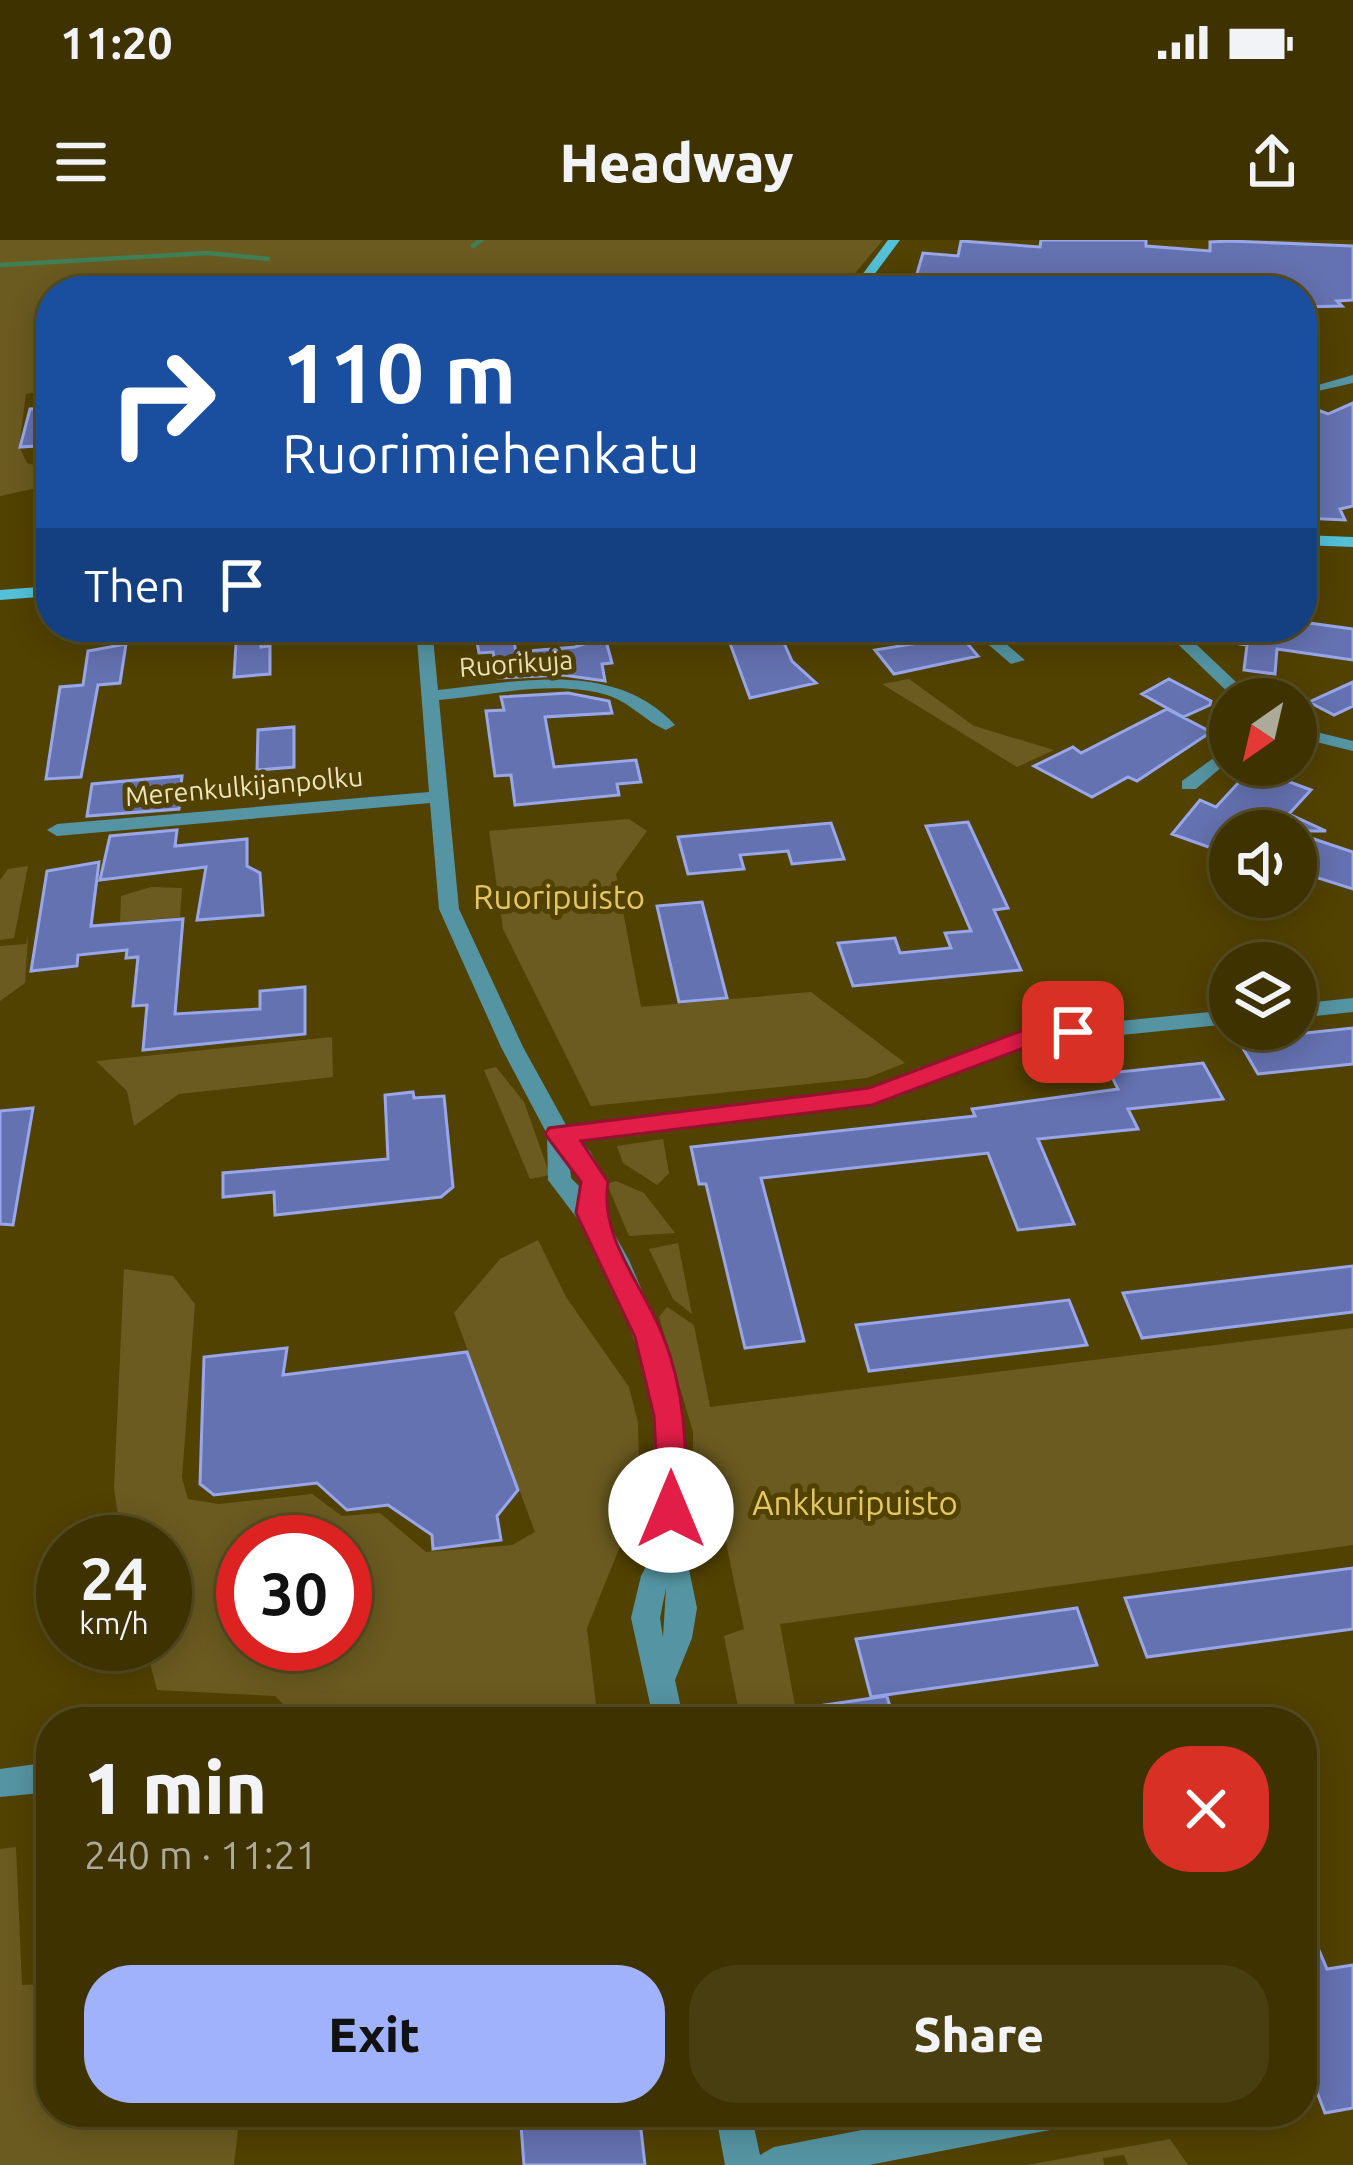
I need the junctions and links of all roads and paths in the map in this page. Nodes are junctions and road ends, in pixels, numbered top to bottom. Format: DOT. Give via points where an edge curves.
graph roads {
  1 [pos="894,240"];
  2 [pos="867,276"];
  3 [pos="1353,379"];
  4 [pos="1318,386"];
  5 [pos="1317,541"];
  6 [pos="1353,542"];
  7 [pos="36,592"];
  8 [pos="0,595"];
  9 [pos="425,642"];
  10 [pos="995,642"];
  11 [pos="1184,642"];
  12 [pos="1017,660"];
  13 [pos="1223,678"];
  14 [pos="430,696"];
  15 [pos="666,725"];
  16 [pos="1317,737"];
  17 [pos="1353,746"];
  18 [pos="1209,768"];
  19 [pos="1189,784"];
  20 [pos="437,796"];
  21 [pos="57,830"];
  22 [pos="1353,1005"];
  23 [pos="1317,1009"];
  24 [pos="1209,1019"];
  25 [pos="559,1134"];
  26 [pos="667,1707"];
  27 [pos="36,1780"];
  28 [pos="3,1783"];
  29 [pos="734,2127"];
  30 [pos="972,2127"];
  31 [pos="743,2165"];
  32 [pos="774,2165"];
  1 -- 2 [label="street"];
  3 -- 4 [label="street"];
  5 -- 6 [label="street"];
  7 -- 8 [label="street"];
  9 -- 14 [label="street"];
  10 -- 12 [label="street"];
  11 -- 13 [label="street"];
  14 -- 15 [label="street, Ruorikuja" via="591,686 638,702"];
  14 -- 20 [label="street"];
  16 -- 17 [label="street"];
  18 -- 19 [label="street"];
  20 -- 21 [label="street, Merenkulkijanpolku"];
  20 -- 25 [label="street" via="449,909"];
  22 -- 23 [label="street"];
  24 -- 25 [label="street" via="1030,1036 872,1096"];
  25 -- 26 [label="street" via="560,1180 590,1213 660,1374 671,1434 670,1550 682,1595 679,1638 662,1676"];
  27 -- 28 [label="street"];
  29 -- 31 [label="street"];
  30 -- 32 [label="street"];
}
